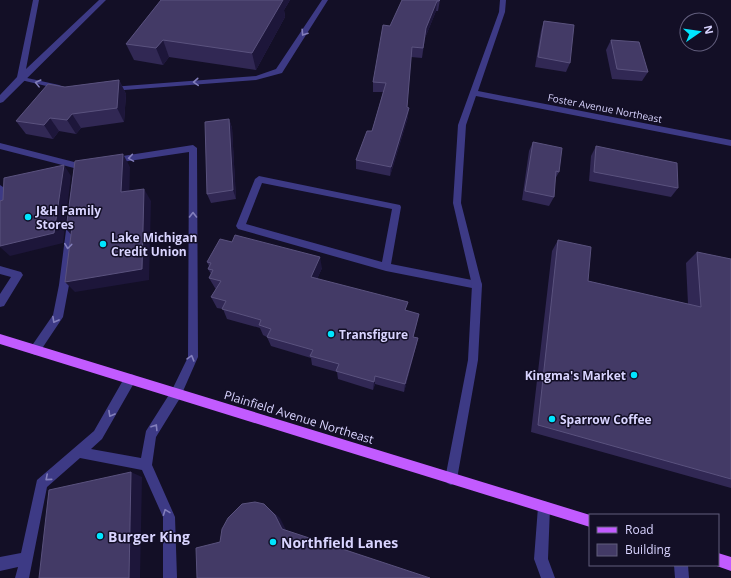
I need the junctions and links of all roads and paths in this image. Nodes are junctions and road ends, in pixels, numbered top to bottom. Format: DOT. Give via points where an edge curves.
graph roads {
  1 [pos="36,0"];
  2 [pos="103,0"];
  3 [pos="325,0"];
  4 [pos="503,0"];
  5 [pos="21,78"];
  6 [pos="65,88"];
  7 [pos="103,89"];
  8 [pos="475,92"];
  9 [pos="0,100"];
  10 [pos="731,143"];
  11 [pos="0,146"];
  12 [pos="78,166"];
  13 [pos="0,188"];
  14 [pos="0,217"];
  15 [pos="386,267"];
  16 [pos="0,270"];
  17 [pos="477,285"];
  18 [pos="0,303"];
  19 [pos="0,339"];
  20 [pos="35,350"];
  21 [pos="130,380"];
  22 [pos="176,394"];
  23 [pos="78,452"];
  24 [pos="146,464"];
  25 [pos="451,479"];
  26 [pos="544,507"];
  27 [pos="589,521"];
  28 [pos="26,558"];
  29 [pos="719,560"];
  30 [pos="0,564"];
  31 [pos="731,564"];
  32 [pos="681,566"];
  33 [pos="22,578"];
  34 [pos="170,578"];
  35 [pos="548,578"];
  36 [pos="682,578"];
  1 -- 5 [label="street"];
  2 -- 5 [label="street"];
  3 -- 7 [label="street, one-way" via="279,71 256,78"];
  4 -- 8 [label="street" via="502,12"];
  6 -- 5 [label="street, one-way"];
  5 -- 9 [label="street"];
  8 -- 10 [label="street, Foster Avenue Northeast"];
  8 -- 17 [label="street" via="462,125 457,204"];
  11 -- 12 [label="street"];
  12 -- 20 [label="street, one-way" via="58,317"];
  22 -- 12 [label="street, one-way" via="193,357 193,148"];
  13 -- 14 [label="street"];
  15 -- 15 [label="street" via="397,207 259,178 241,226"];
  15 -- 17 [label="street"];
  16 -- 18 [label="street" via="18,275"];
  17 -- 25 [label="street" via="473,360"];
  19 -- 20 [label="main road, Plainfield Avenue Northeast"];
  20 -- 21 [label="main road, Plainfield Avenue Northeast"];
  21 -- 22 [label="main road, Plainfield Avenue Northeast"];
  21 -- 23 [label="street, one-way" via="98,435"];
  24 -- 22 [label="street, one-way" via="150,435"];
  22 -- 25 [label="main road, Plainfield Avenue Northeast"];
  23 -- 24 [label="street"];
  23 -- 28 [label="street, one-way" via="41,484"];
  34 -- 24 [label="street, one-way" via="169,517"];
  25 -- 26 [label="main road, Plainfield Avenue Northeast"];
  26 -- 27 [label="main road, Plainfield Avenue Northeast"];
  26 -- 35 [label="street" via="541,559"];
  28 -- 30 [label="street"];
  28 -- 33 [label="street"];
  29 -- 31 [label="main road"];
  32 -- 36 [label="street"];
}
